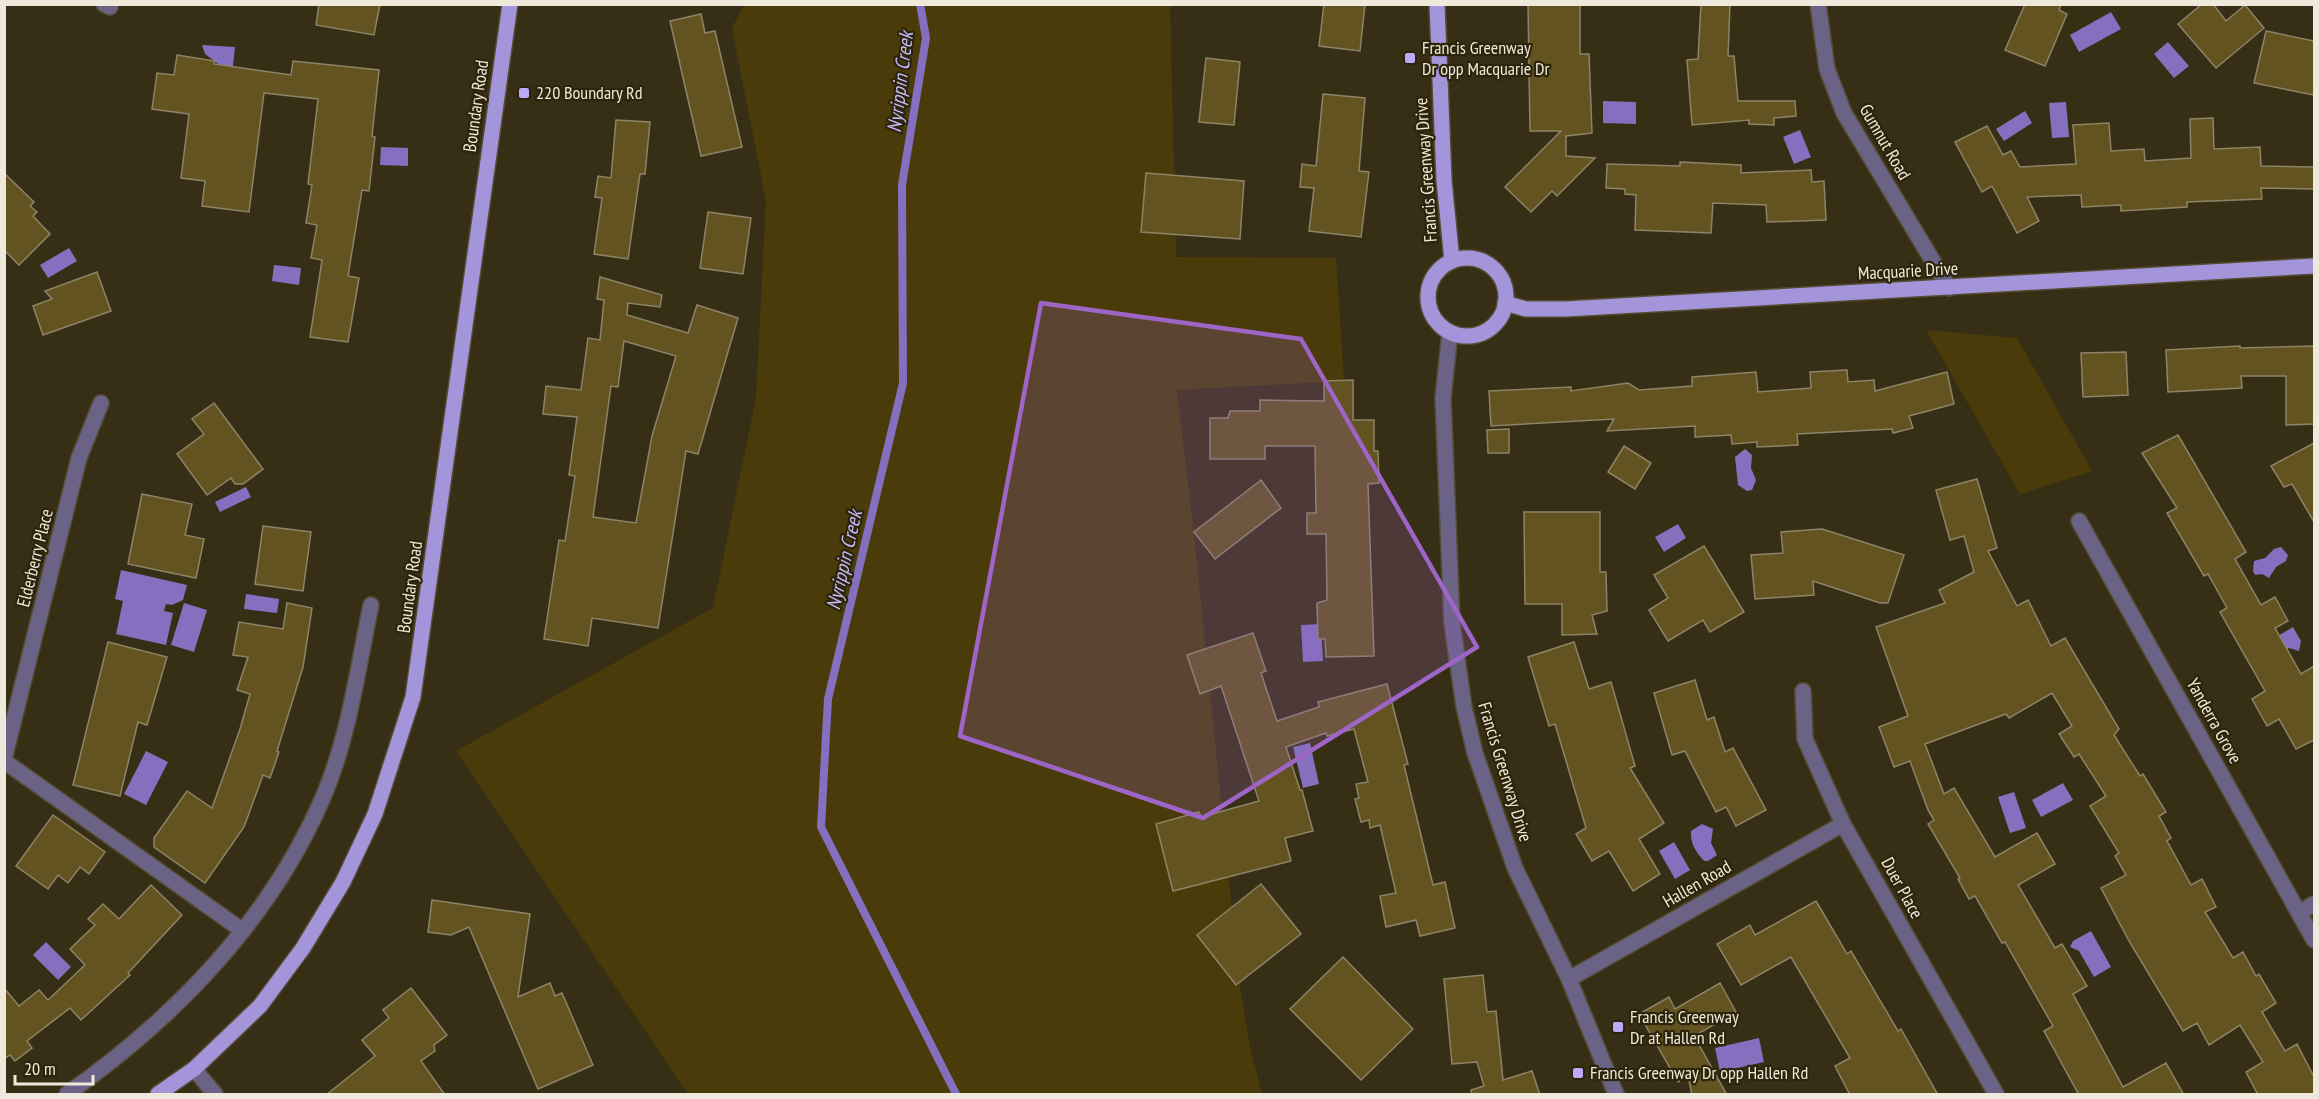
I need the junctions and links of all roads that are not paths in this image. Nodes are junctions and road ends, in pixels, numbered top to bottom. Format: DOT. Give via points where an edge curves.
graph roads {
  1 [pos="510,4"];
  2 [pos="1437,4"];
  3 [pos="1818,4"];
  4 [pos="1452,261"];
  5 [pos="2314,266"];
  6 [pos="1949,288"];
  7 [pos="1505,303"];
  8 [pos="1450,332"];
  9 [pos="101,403"];
  10 [pos="2079,521"];
  11 [pos="371,605"];
  12 [pos="1803,691"];
  13 [pos="4,760"];
  14 [pos="1843,824"];
  15 [pos="2314,903"];
  16 [pos="2299,913"];
  17 [pos="243,931"];
  18 [pos="2314,940"];
  19 [pos="1569,979"];
  20 [pos="194,1069"];
  21 [pos="67,1095"];
  22 [pos="158,1095"];
  23 [pos="215,1095"];
  24 [pos="1616,1095"];
  25 [pos="1996,1095"];
  1 -- 20 [label="main road, Boundary Road" via="413,697 375,814 343,882 303,948 260,1006"];
  2 -- 4 [label="main road, Francis Greenway Drive" via="1444,180"];
  3 -- 6 [label="street, Gumnut Road" via="1827,69 1844,112"];
  4 -- 7 [label="main road" via="1475,259 1495,270 1505,291"];
  4 -- 8 [label="main road" via="1435,275 1428,296 1434,318"];
  5 -- 6 [label="main road, Macquarie Drive"];
  6 -- 7 [label="main road, Macquarie Drive" via="1566,309 1526,309"];
  7 -- 8 [label="main road" via="1494,324 1485,331 1473,335"];
  8 -- 19 [label="street, Francis Greenway Drive" via="1443,398 1452,623 1464,707 1475,753 1515,868"];
  9 -- 13 [label="street, Elderberry Place" via="80,458"];
  10 -- 16 [label="street, Yanderra Grove"];
  11 -- 17 [label="street" via="347,723 325,794 288,867"];
  12 -- 14 [label="street, Duer Place" via="1805,739"];
  13 -- 17 [label="street, Elderberry Place"];
  14 -- 19 [label="street, Hallen Road"];
  14 -- 25 [label="street, Duer Place"];
  15 -- 16 [label="street"];
  16 -- 18 [label="street, Yanderra Grove"];
  17 -- 21 [label="street" via="159,1022"];
  19 -- 24 [label="street, Francis Greenway Drive"];
  20 -- 22 [label="main road, Boundary Road"];
  20 -- 23 [label="street"];
}
